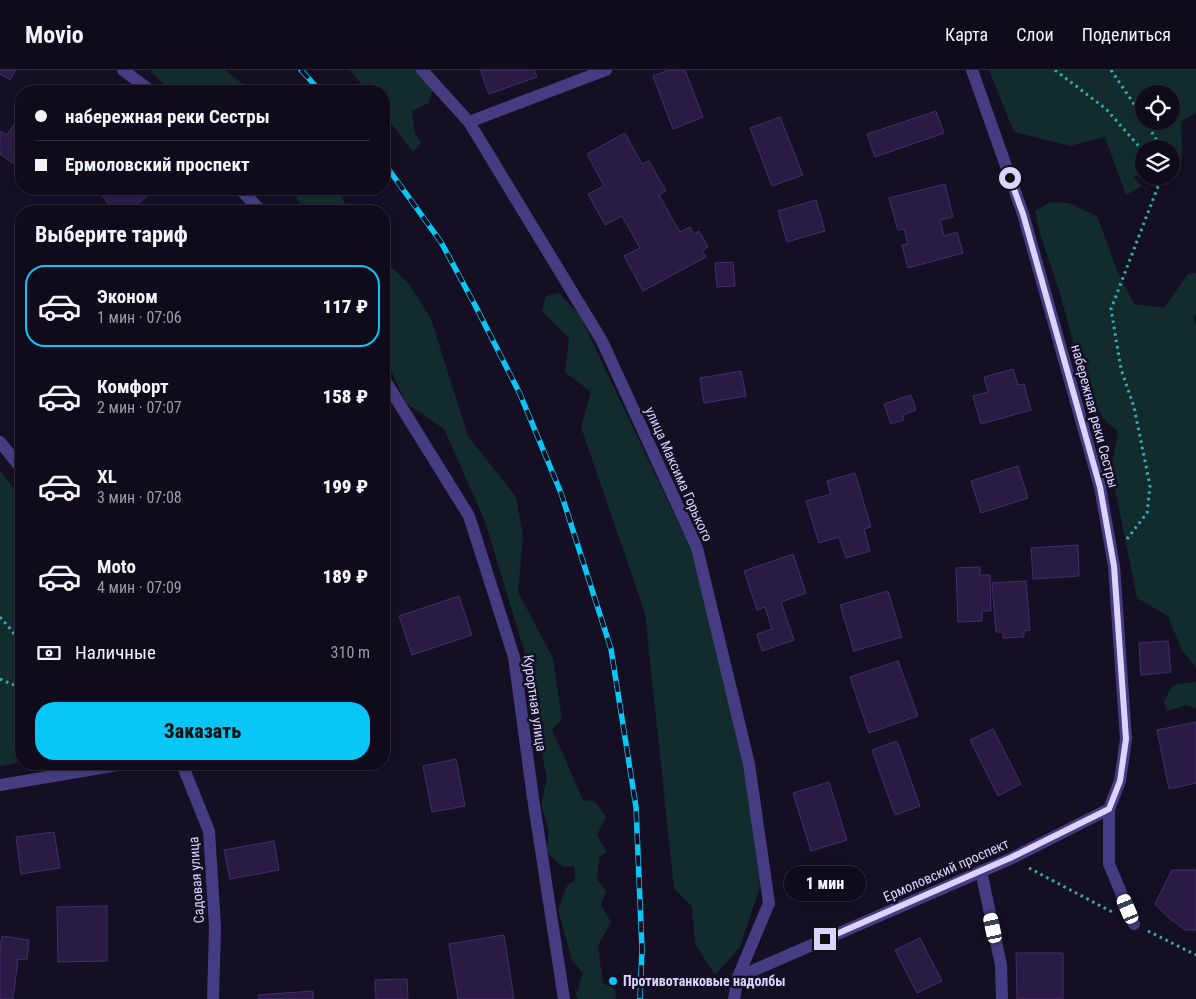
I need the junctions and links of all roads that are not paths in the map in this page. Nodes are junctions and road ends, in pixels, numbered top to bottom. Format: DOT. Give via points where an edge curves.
graph roads {
  1 [pos="123,70"];
  2 [pos="422,70"];
  3 [pos="606,70"];
  4 [pos="972,70"];
  5 [pos="143,85"];
  6 [pos="469,122"];
  7 [pos="245,195"];
  8 [pos="255,205"];
  9 [pos="390,389"];
  10 [pos="0,442"];
  11 [pos="15,461"];
  12 [pos="89,770"];
  13 [pos="184,770"];
  14 [pos="0,785"];
  15 [pos="1109,809"];
  16 [pos="982,871"];
  17 [pos="1134,924"];
  18 [pos="738,977"];
  19 [pos="213,999"];
  20 [pos="564,999"];
  21 [pos="734,999"];
  22 [pos="1002,999"];
  1 -- 5 [label="street"];
  2 -- 6 [label="street, улица Максима Горького"];
  3 -- 6 [label="street"];
  4 -- 15 [label="street, набережная реки Сестры" via="1023,214 1100,487 1113,557 1126,739 1120,781"];
  6 -- 18 [label="street, улица Максима Горького" via="602,341 697,548 749,764 769,903"];
  7 -- 8 [label="street"];
  9 -- 20 [label="street, Курортная улица" via="469,516 514,657"];
  10 -- 11 [label="street"];
  12 -- 14 [label="street"];
  13 -- 19 [label="street, Садовая улица" via="209,831 215,927"];
  15 -- 16 [label="street, Ермоловский проспект"];
  15 -- 17 [label="street" via="1109,864"];
  16 -- 18 [label="street, Ермоловский проспект"];
  16 -- 22 [label="street" via="1001,965"];
  18 -- 21 [label="street, улица Максима Горького"];
}
